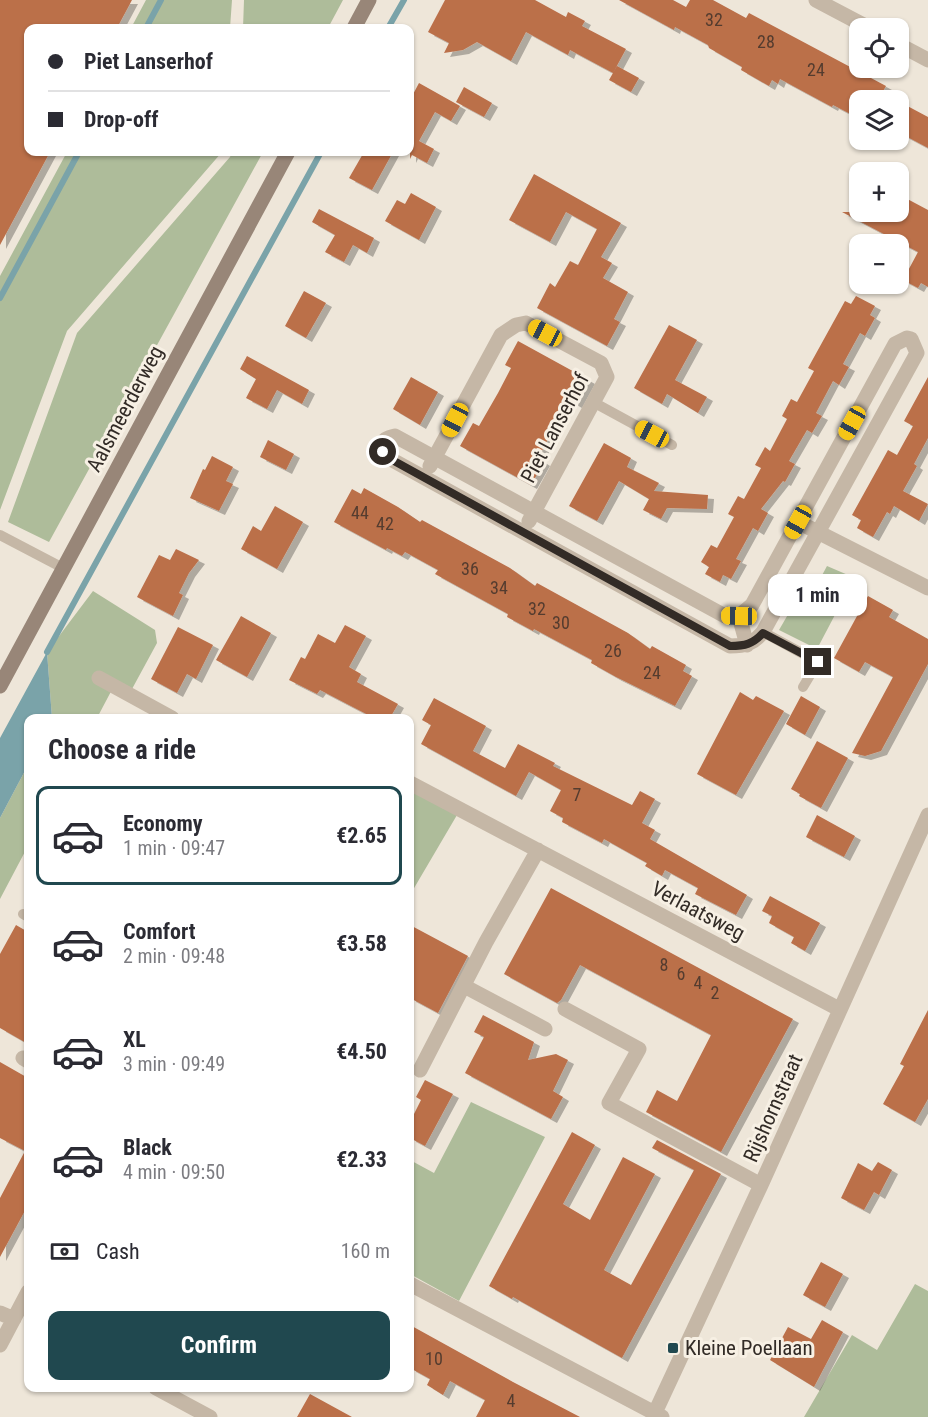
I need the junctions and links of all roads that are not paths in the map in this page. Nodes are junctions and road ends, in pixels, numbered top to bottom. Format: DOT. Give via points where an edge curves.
graph roads {
  1 [pos="369,0"];
  2 [pos="816,0"];
  3 [pos="850,18"];
  4 [pos="356,24"];
  5 [pos="909,50"];
  6 [pos="928,60"];
  7 [pos="286,156"];
  8 [pos="593,402"];
  9 [pos="672,445"];
  10 [pos="435,457"];
  11 [pos="424,477"];
  12 [pos="534,512"];
  13 [pos="798,522"];
  14 [pos="523,531"];
  15 [pos="820,532"];
  16 [pos="0,535"];
  17 [pos="63,568"];
  18 [pos="928,588"];
  19 [pos="739,616"];
  20 [pos="763,633"];
  21 [pos="747,645"];
  22 [pos="99,678"];
  23 [pos="0,686"];
  24 [pos="803,687"];
  25 [pos="165,714"];
  26 [pos="414,785"];
  27 [pos="928,815"];
  28 [pos="538,850"];
  29 [pos="464,986"];
  30 [pos="565,1009"];
  31 [pos="839,1009"];
  32 [pos="544,1029"];
  33 [pos="420,1070"];
  34 [pos="761,1185"];
  35 [pos="414,1286"];
  36 [pos="24,1299"];
  37 [pos="15,1316"];
  38 [pos="0,1345"];
  39 [pos="163,1392"];
  40 [pos="657,1416"];
  41 [pos="210,1417"];
  1 -- 4 [label="street"];
  2 -- 3 [label="street"];
  5 -- 6 [label="street"];
  7 -- 17 [label="street, Aalsmeerderweg"];
  8 -- 9 [label="lane"];
  8 -- 10 [label="street, Piet Lanserhof" via="607,377 601,363 526,323 516,325 501,335"];
  8 -- 12 [label="street, Piet Lanserhof"];
  10 -- 11 [label="street, Piet Lanserhof"];
  10 -- 11 [label="street, Piet Lanserhof" via="395,436 382,442 385,456"];
  10 -- 12 [label="street, Piet Lanserhof"];
  11 -- 14 [label="street, Piet Lanserhof"];
  12 -- 14 [label="street, Piet Lanserhof"];
  12 -- 19 [label="street, Piet Lanserhof" via="725,616"];
  13 -- 15 [label="street"];
  13 -- 15 [label="street" via="895,344 911,339 917,353"];
  13 -- 19 [label="street" via="752,605"];
  14 -- 21 [label="street, Piet Lanserhof" via="730,646"];
  15 -- 18 [label="street"];
  15 -- 20 [label="street"];
  16 -- 17 [label="lane"];
  17 -- 23 [label="street, Aalsmeerderweg"];
  19 -- 21 [label="street"];
  20 -- 21 [label="street"];
  20 -- 24 [label="lane" via="818,662"];
  22 -- 25 [label="street"];
  26 -- 28 [label="street, Verlaatsweg"];
  27 -- 31 [label="street, Rijshornstraat"];
  28 -- 29 [label="street"];
  28 -- 31 [label="street, Verlaatsweg"];
  29 -- 32 [label="street"];
  29 -- 33 [label="street"];
  30 -- 34 [label="street" via="639,1049 609,1103"];
  31 -- 34 [label="street, Rijshornstraat"];
  34 -- 40 [label="street, Rijshornstraat"];
  35 -- 40 [label="street"];
  36 -- 37 [label="street"];
  37 -- 38 [label="street"];
  39 -- 41 [label="street"];
}
